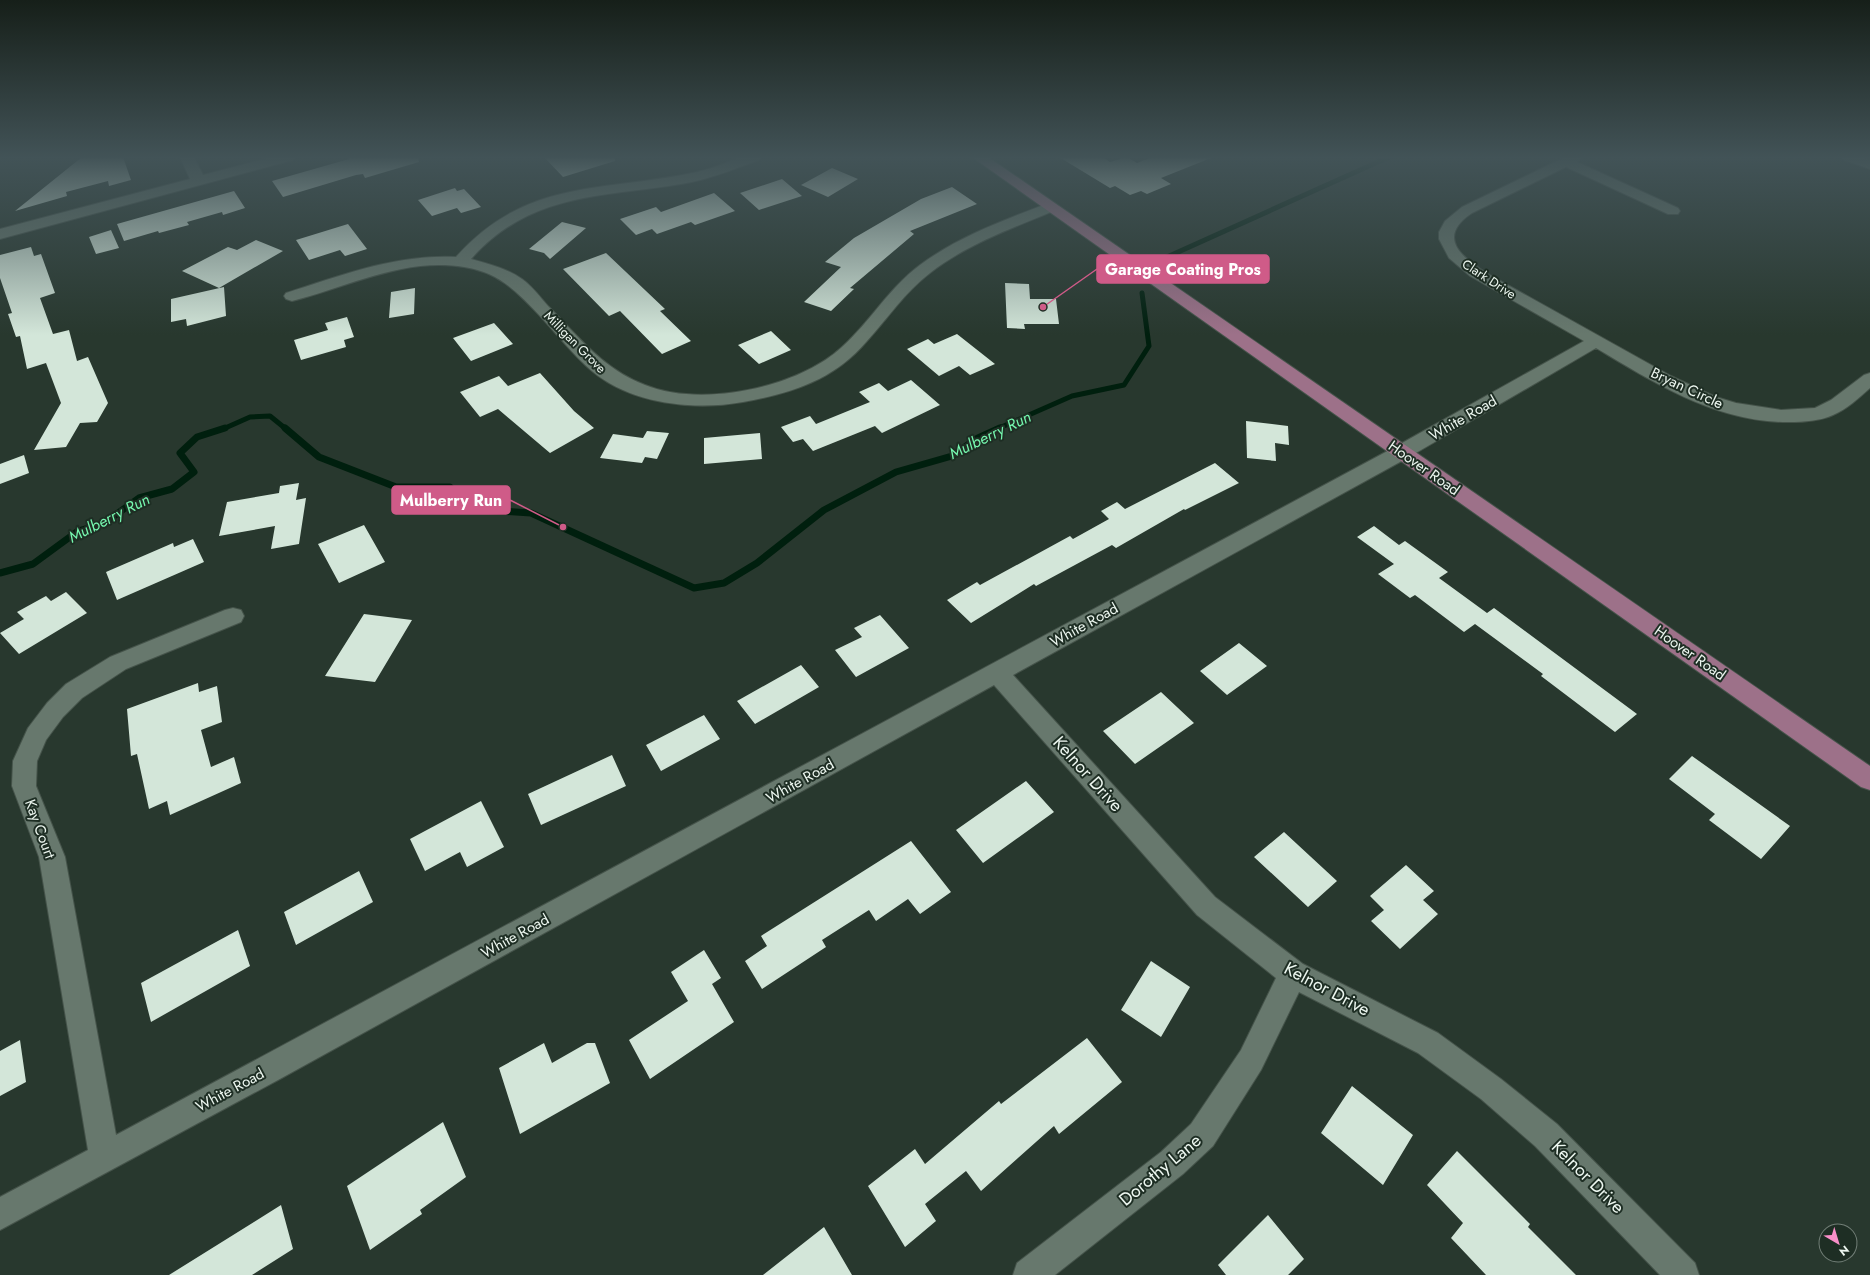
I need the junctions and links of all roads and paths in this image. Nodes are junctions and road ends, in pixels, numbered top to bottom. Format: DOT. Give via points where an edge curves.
graph roads {
  1 [pos="65,216"];
  2 [pos="512,216"];
  3 [pos="1027,216"];
  4 [pos="1065,216"];
  5 [pos="1460,216"];
  6 [pos="0,234"];
  7 [pos="461,261"];
  8 [pos="292,296"];
  9 [pos="1596,341"];
  10 [pos="1870,379"];
  11 [pos="1402,452"];
  12 [pos="233,616"];
  13 [pos="997,673"];
  14 [pos="1870,779"];
  15 [pos="1293,974"];
  16 [pos="104,1157"];
  17 [pos="0,1214"];
  18 [pos="1029,1275"];
  19 [pos="1683,1275"];
  1 -- 6 [label="street"];
  2 -- 7 [label="street" via="476,244"];
  3 -- 7 [label="street, Milligan Grove" via="956,248 924,270 901,291 836,362 821,372 753,396 728,399 677,398 634,388 610,377 512,280 493,269"];
  4 -- 11 [label="main road, Hoover Road"];
  5 -- 9 [label="street, Clark Drive" via="1449,226 1446,236 1454,255 1471,270"];
  7 -- 8 [label="street, Milligan Grove" via="417,262 395,266"];
  9 -- 10 [label="street, Bryan Circle" via="1683,390 1745,413 1788,416 1814,414 1839,403"];
  9 -- 11 [label="street, White Road"];
  11 -- 13 [label="street, White Road"];
  11 -- 14 [label="main road, Hoover Road"];
  12 -- 16 [label="street, Kay Court" via="118,663 79,687 55,710 36,735 25,761 24,786 52,857"];
  13 -- 15 [label="street, Kelnor Drive" via="1206,906"];
  13 -- 16 [label="street, White Road"];
  15 -- 18 [label="street, Dorothy Lane" via="1251,1060 1202,1135 1172,1163"];
  15 -- 19 [label="street, Kelnor Drive" via="1428,1043 1491,1089 1546,1135 1588,1175"];
  16 -- 17 [label="street, White Road"];
}
